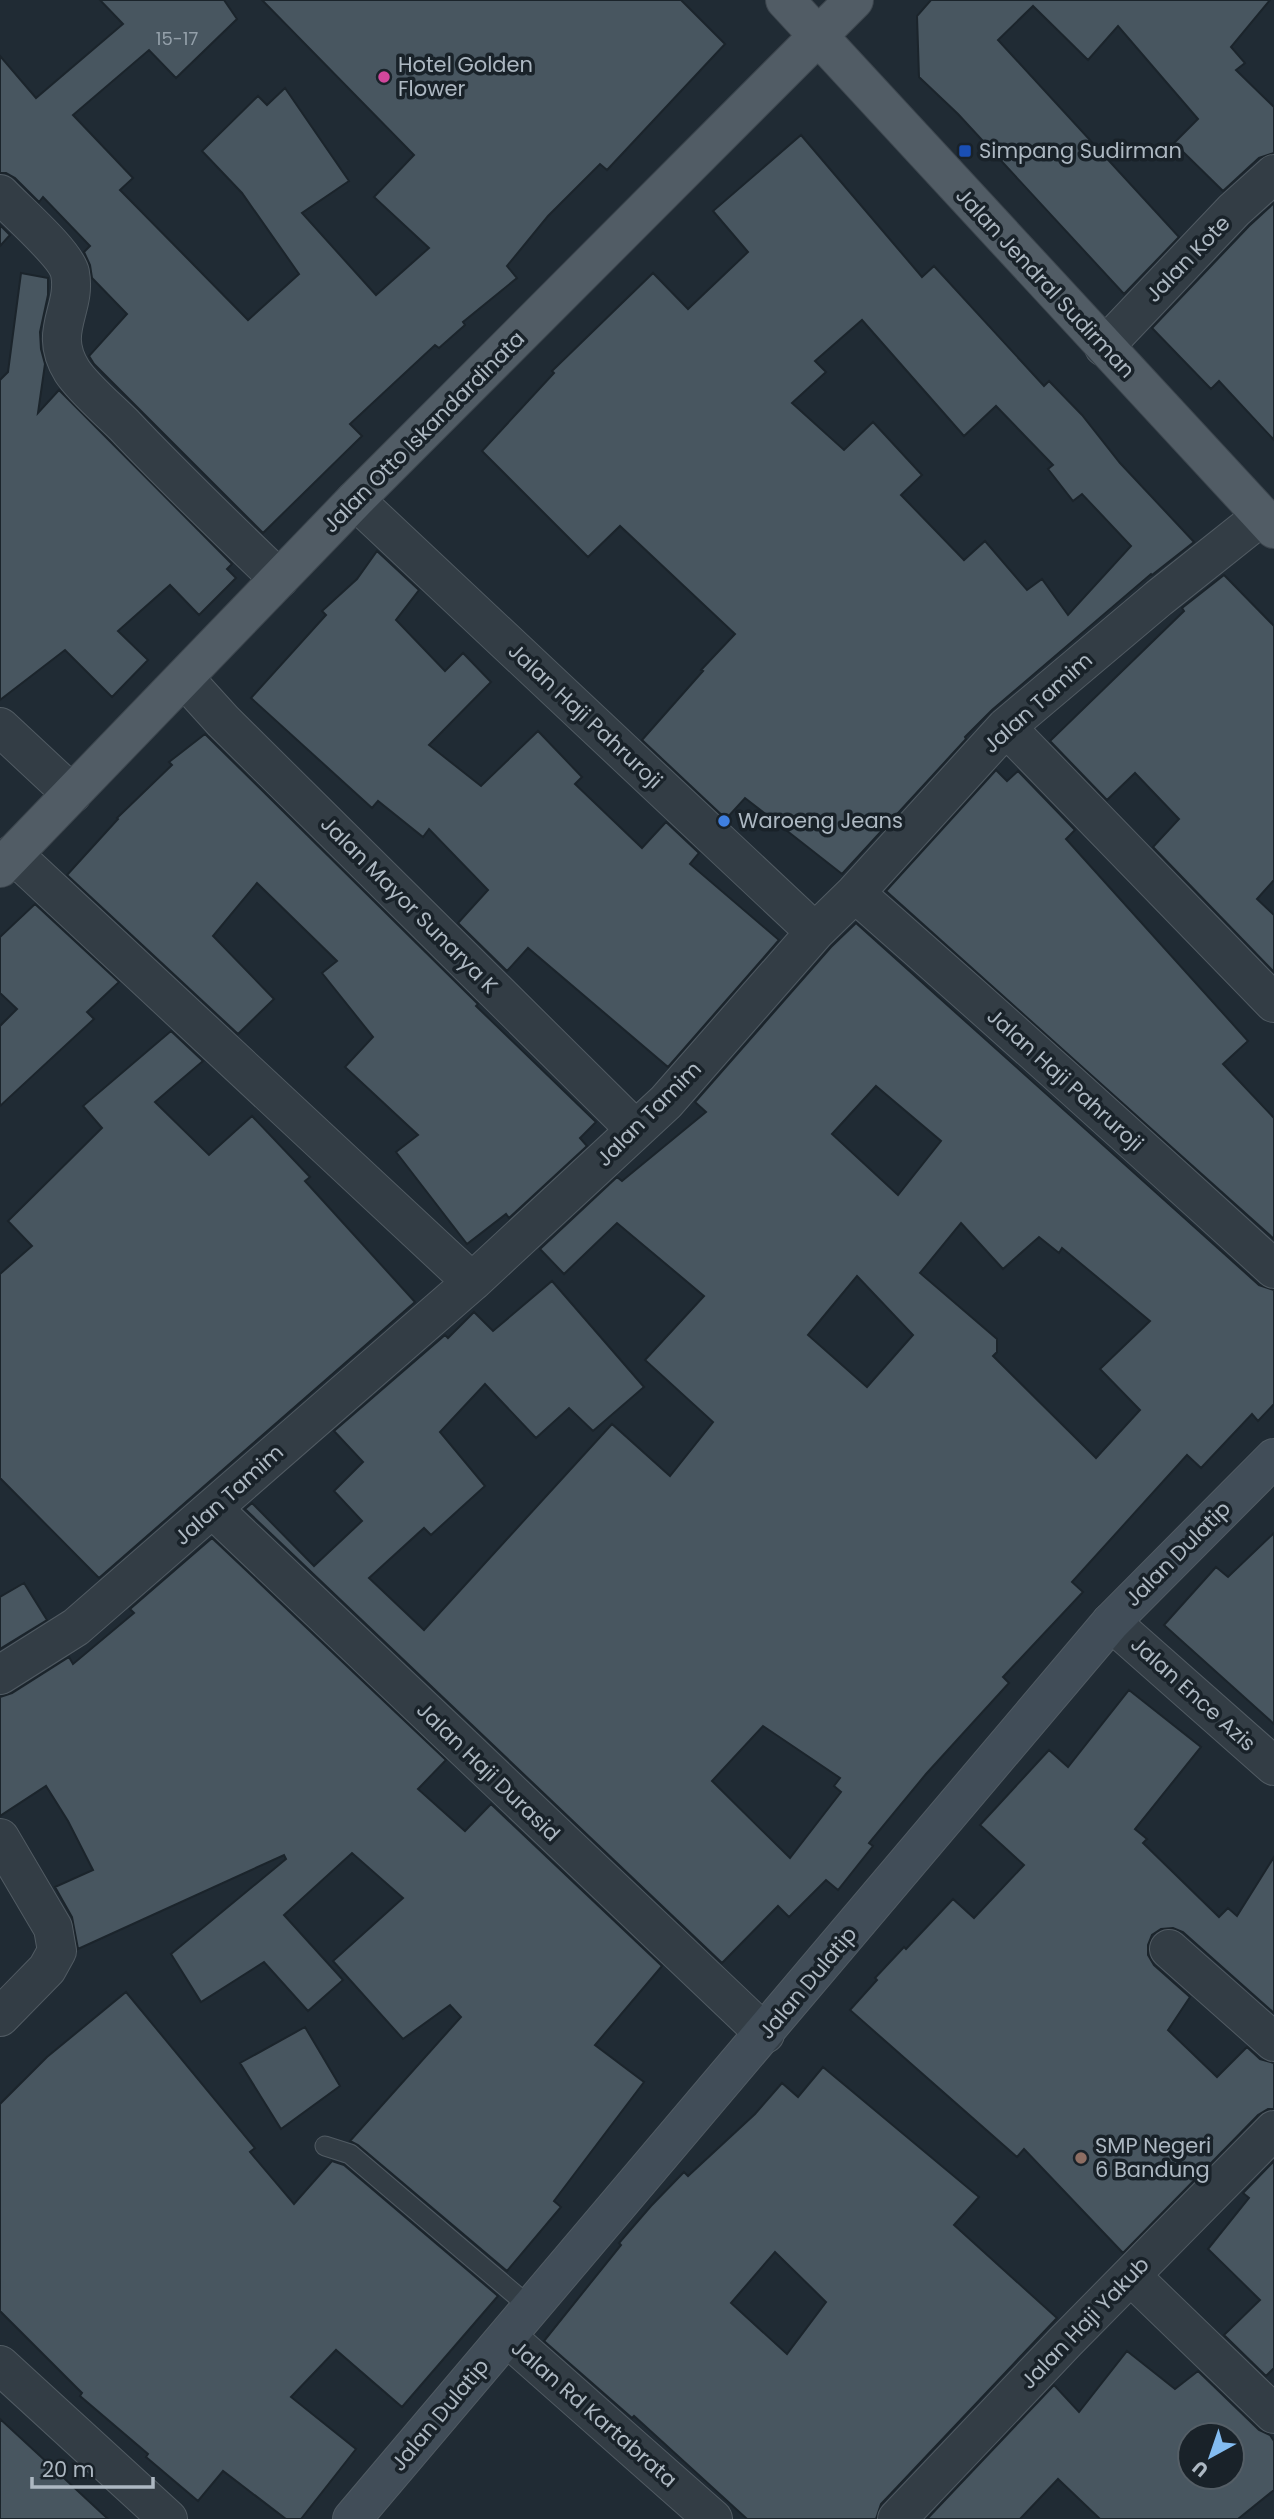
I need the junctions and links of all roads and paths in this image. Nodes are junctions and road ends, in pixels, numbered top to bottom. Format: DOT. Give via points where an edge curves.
graph roads {
  1 [pos="785,0"];
  2 [pos="854,0"];
  3 [pos="818,36"];
  4 [pos="1274,174"];
  5 [pos="0,194"];
  6 [pos="1104,347"];
  7 [pos="355,500"];
  8 [pos="1268,523"];
  9 [pos="279,579"];
  10 [pos="184,678"];
  11 [pos="0,727"];
  12 [pos="1006,727"];
  13 [pos="72,794"];
  14 [pos="7,861"];
  15 [pos="855,893"];
  16 [pos="815,932"];
  17 [pos="1274,1003"];
  18 [pos="636,1130"];
  19 [pos="1274,1269"];
  20 [pos="472,1282"];
  21 [pos="1274,1458"];
  22 [pos="213,1509"];
  23 [pos="1111,1622"];
  24 [pos="0,1675"];
  25 [pos="1274,1766"];
  26 [pos="0,1838"];
  27 [pos="1169,1950"];
  28 [pos="0,2017"];
  29 [pos="765,2034"];
  30 [pos="1274,2042"];
  31 [pos="1274,2130"];
  32 [pos="325,2146"];
  33 [pos="1131,2276"];
  34 [pos="531,2308"];
  35 [pos="507,2337"];
  36 [pos="0,2365"];
  37 [pos="1274,2414"];
  38 [pos="168,2519"];
  39 [pos="352,2519"];
  40 [pos="713,2519"];
  41 [pos="897,2519"];
  1 -- 3 [label="main road, Jalan Jendral Sudirman"];
  2 -- 3 [label="main road, Jalan Otto Iskandardinata"];
  3 -- 6 [label="main road, Jalan Jendral Sudirman"];
  3 -- 7 [label="main road, Jalan Otto Iskandardinata"];
  4 -- 6 [label="street, Jalan Kote"];
  5 -- 9 [label="street" via="69,271 61,328 62,347 73,372"];
  6 -- 8 [label="main road, Jalan Jendral Sudirman"];
  7 -- 9 [label="main road, Jalan Otto Iskandardinata"];
  7 -- 16 [label="street, Jalan Haji Pahruroji"];
  8 -- 12 [label="street, Jalan Tamim" via="1159,597"];
  9 -- 10 [label="main road, Jalan Otto Iskandardinata"];
  10 -- 13 [label="main road, Jalan Otto Iskandardinata"];
  10 -- 18 [label="street, Jalan Mayor Sunarya K"];
  11 -- 13 [label="street"];
  12 -- 15 [label="street, Jalan Tamim"];
  12 -- 17 [label="street"];
  13 -- 14 [label="main road, Jalan Otto Iskandardinata"];
  14 -- 20 [label="street"];
  15 -- 16 [label="street, Jalan Tamim"];
  15 -- 19 [label="street, Jalan Haji Pahruroji"];
  16 -- 18 [label="street, Jalan Tamim"];
  18 -- 20 [label="street, Jalan Tamim"];
  20 -- 22 [label="street, Jalan Tamim"];
  21 -- 23 [label="street, Jalan Dulatip"];
  22 -- 24 [label="street, Jalan Tamim" via="76,1627"];
  22 -- 29 [label="street, Jalan Haji Durasid"];
  23 -- 25 [label="street, Jalan Ence Azis"];
  23 -- 29 [label="street, Jalan Dulatip"];
  26 -- 28 [label="street" via="53,1928 57,1951 47,1969"];
  27 -- 30 [label="street"];
  29 -- 34 [label="street, Jalan Dulatip"];
  31 -- 33 [label="street, Jalan Haji Yakub"];
  32 -- 34 [label="lane" via="350,2154"];
  33 -- 37 [label="street"];
  33 -- 41 [label="street, Jalan Haji Yakub"];
  34 -- 35 [label="street, Jalan Dulatip"];
  35 -- 39 [label="street, Jalan Dulatip"];
  35 -- 40 [label="street, Jalan Rd Kartabrata"];
  36 -- 38 [label="street"];
}
